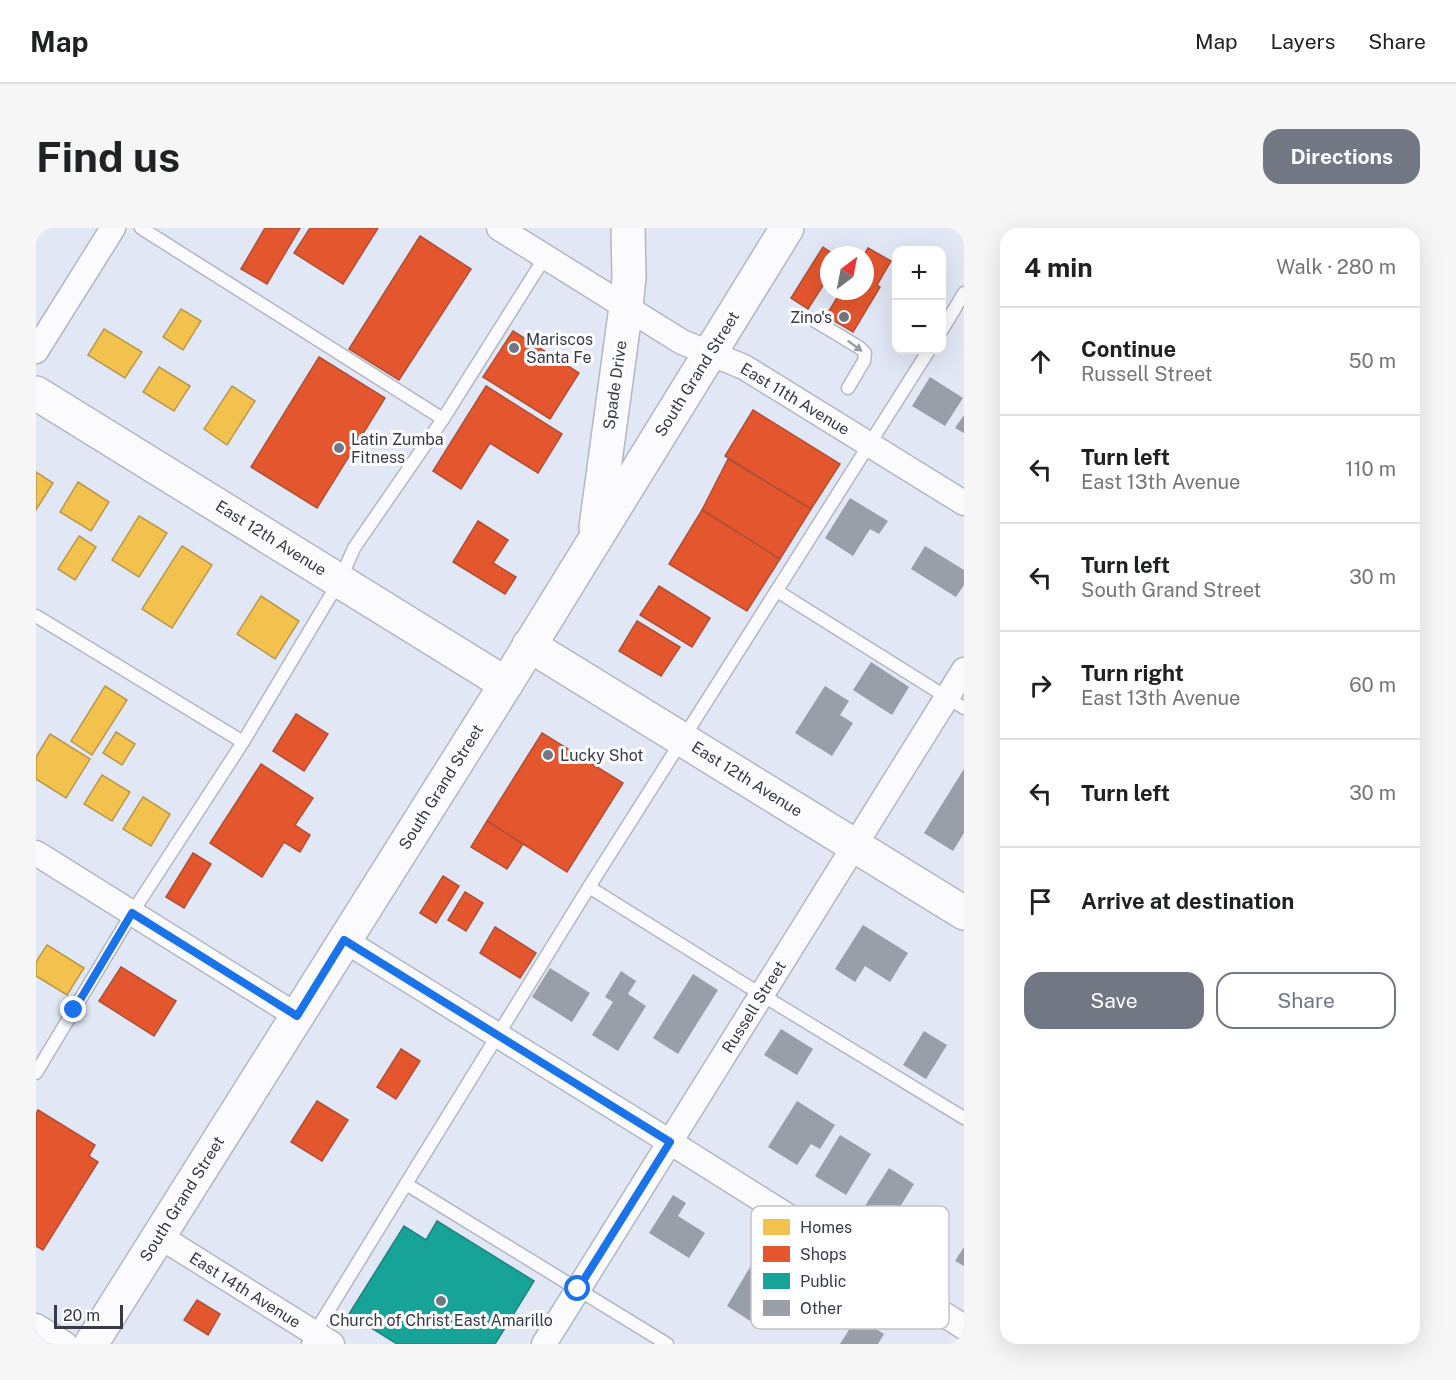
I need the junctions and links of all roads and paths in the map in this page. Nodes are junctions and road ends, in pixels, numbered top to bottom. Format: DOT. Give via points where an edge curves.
graph roads {
  1 [pos="113,228"];
  2 [pos="141,228"];
  3 [pos="499,228"];
  4 [pos="628,228"];
  5 [pos="787,228"];
  6 [pos="545,256"];
  7 [pos="964,293"];
  8 [pos="626,307"];
  9 [pos="812,319"];
  10 [pos="946,323"];
  11 [pos="36,351"];
  12 [pos="710,353"];
  13 [pos="926,354"];
  14 [pos="848,388"];
  15 [pos="36,393"];
  16 [pos="443,418"];
  17 [pos="870,444"];
  18 [pos="964,503"];
  19 [pos="594,541"];
  20 [pos="340,580"];
  21 [pos="777,591"];
  22 [pos="36,616"];
  23 [pos="529,645"];
  24 [pos="964,670"];
  25 [pos="506,684"];
  26 [pos="956,703"];
  27 [pos="682,739"];
  28 [pos="243,742"];
  29 [pos="855,845"];
  30 [pos="36,853"];
  31 [pos="589,887"];
  32 [pos="132,913"];
  33 [pos="964,913"];
  34 [pos="344,940"];
  35 [pos="762,995"];
  36 [pos="297,1016"];
  37 [pos="498,1035"];
  38 [pos="36,1073"];
  39 [pos="964,1118"];
  40 [pos="670,1142"];
  41 [pos="406,1184"];
  42 [pos="772,1206"];
  43 [pos="159,1236"];
  44 [pos="578,1289"];
  45 [pos="949,1318"];
  46 [pos="36,1326"];
  47 [pos="964,1327"];
  48 [pos="318,1340"];
  49 [pos="64,1344"];
  50 [pos="91,1344"];
  51 [pos="544,1344"];
  52 [pos="667,1344"];
  1 -- 11 [label="street"];
  2 -- 16 [label="lane"];
  3 -- 6 [label="street, East 11th Avenue"];
  4 -- 8 [label="main road, Spade Drive"];
  5 -- 12 [label="main road, South Grand Street"];
  6 -- 8 [label="street, East 11th Avenue"];
  6 -- 16 [label="lane"];
  7 -- 10 [label="lane"];
  8 -- 12 [label="street, East 11th Avenue" via="682,342"];
  8 -- 19 [label="main road, Spade Drive"];
  9 -- 14 [label="lane, one-way" via="865,353"];
  12 -- 17 [label="street, East 11th Avenue" via="744,367"];
  12 -- 19 [label="main road, South Grand Street"];
  13 -- 17 [label="lane"];
  15 -- 20 [label="main road, East 12th Avenue"];
  16 -- 20 [label="lane" via="354,548"];
  17 -- 18 [label="street, East 11th Avenue"];
  17 -- 21 [label="lane"];
  19 -- 23 [label="main road, South Grand Street"];
  20 -- 25 [label="main road, East 12th Avenue"];
  20 -- 28 [label="lane"];
  21 -- 26 [label="lane"];
  21 -- 27 [label="lane"];
  22 -- 28 [label="lane"];
  23 -- 25 [label="main road, South Grand Street"];
  23 -- 27 [label="main road, East 12th Avenue"];
  24 -- 26 [label="street, Russell Street"];
  25 -- 34 [label="main road, South Grand Street"];
  26 -- 29 [label="street, Russell Street"];
  27 -- 29 [label="main road, East 12th Avenue"];
  27 -- 31 [label="lane"];
  28 -- 32 [label="lane"];
  29 -- 33 [label="main road, East 12th Avenue"];
  29 -- 35 [label="street, Russell Street"];
  30 -- 32 [label="street"];
  31 -- 35 [label="lane"];
  31 -- 37 [label="lane"];
  32 -- 36 [label="street"];
  32 -- 38 [label="lane"];
  34 -- 36 [label="main road, South Grand Street"];
  34 -- 37 [label="street"];
  35 -- 39 [label="lane"];
  35 -- 40 [label="street, Russell Street"];
  36 -- 43 [label="main road, South Grand Street"];
  37 -- 40 [label="street"];
  37 -- 41 [label="lane"];
  40 -- 42 [label="street"];
  40 -- 44 [label="street, Russell Street"];
  41 -- 44 [label="lane"];
  41 -- 48 [label="lane"];
  43 -- 48 [label="street, East 14th Avenue"];
  43 -- 50 [label="main road, South Grand Street"];
  44 -- 51 [label="street, Russell Street"];
  44 -- 52 [label="lane"];
  45 -- 47 [label="street"];
  46 -- 49 [label="street"];
}
